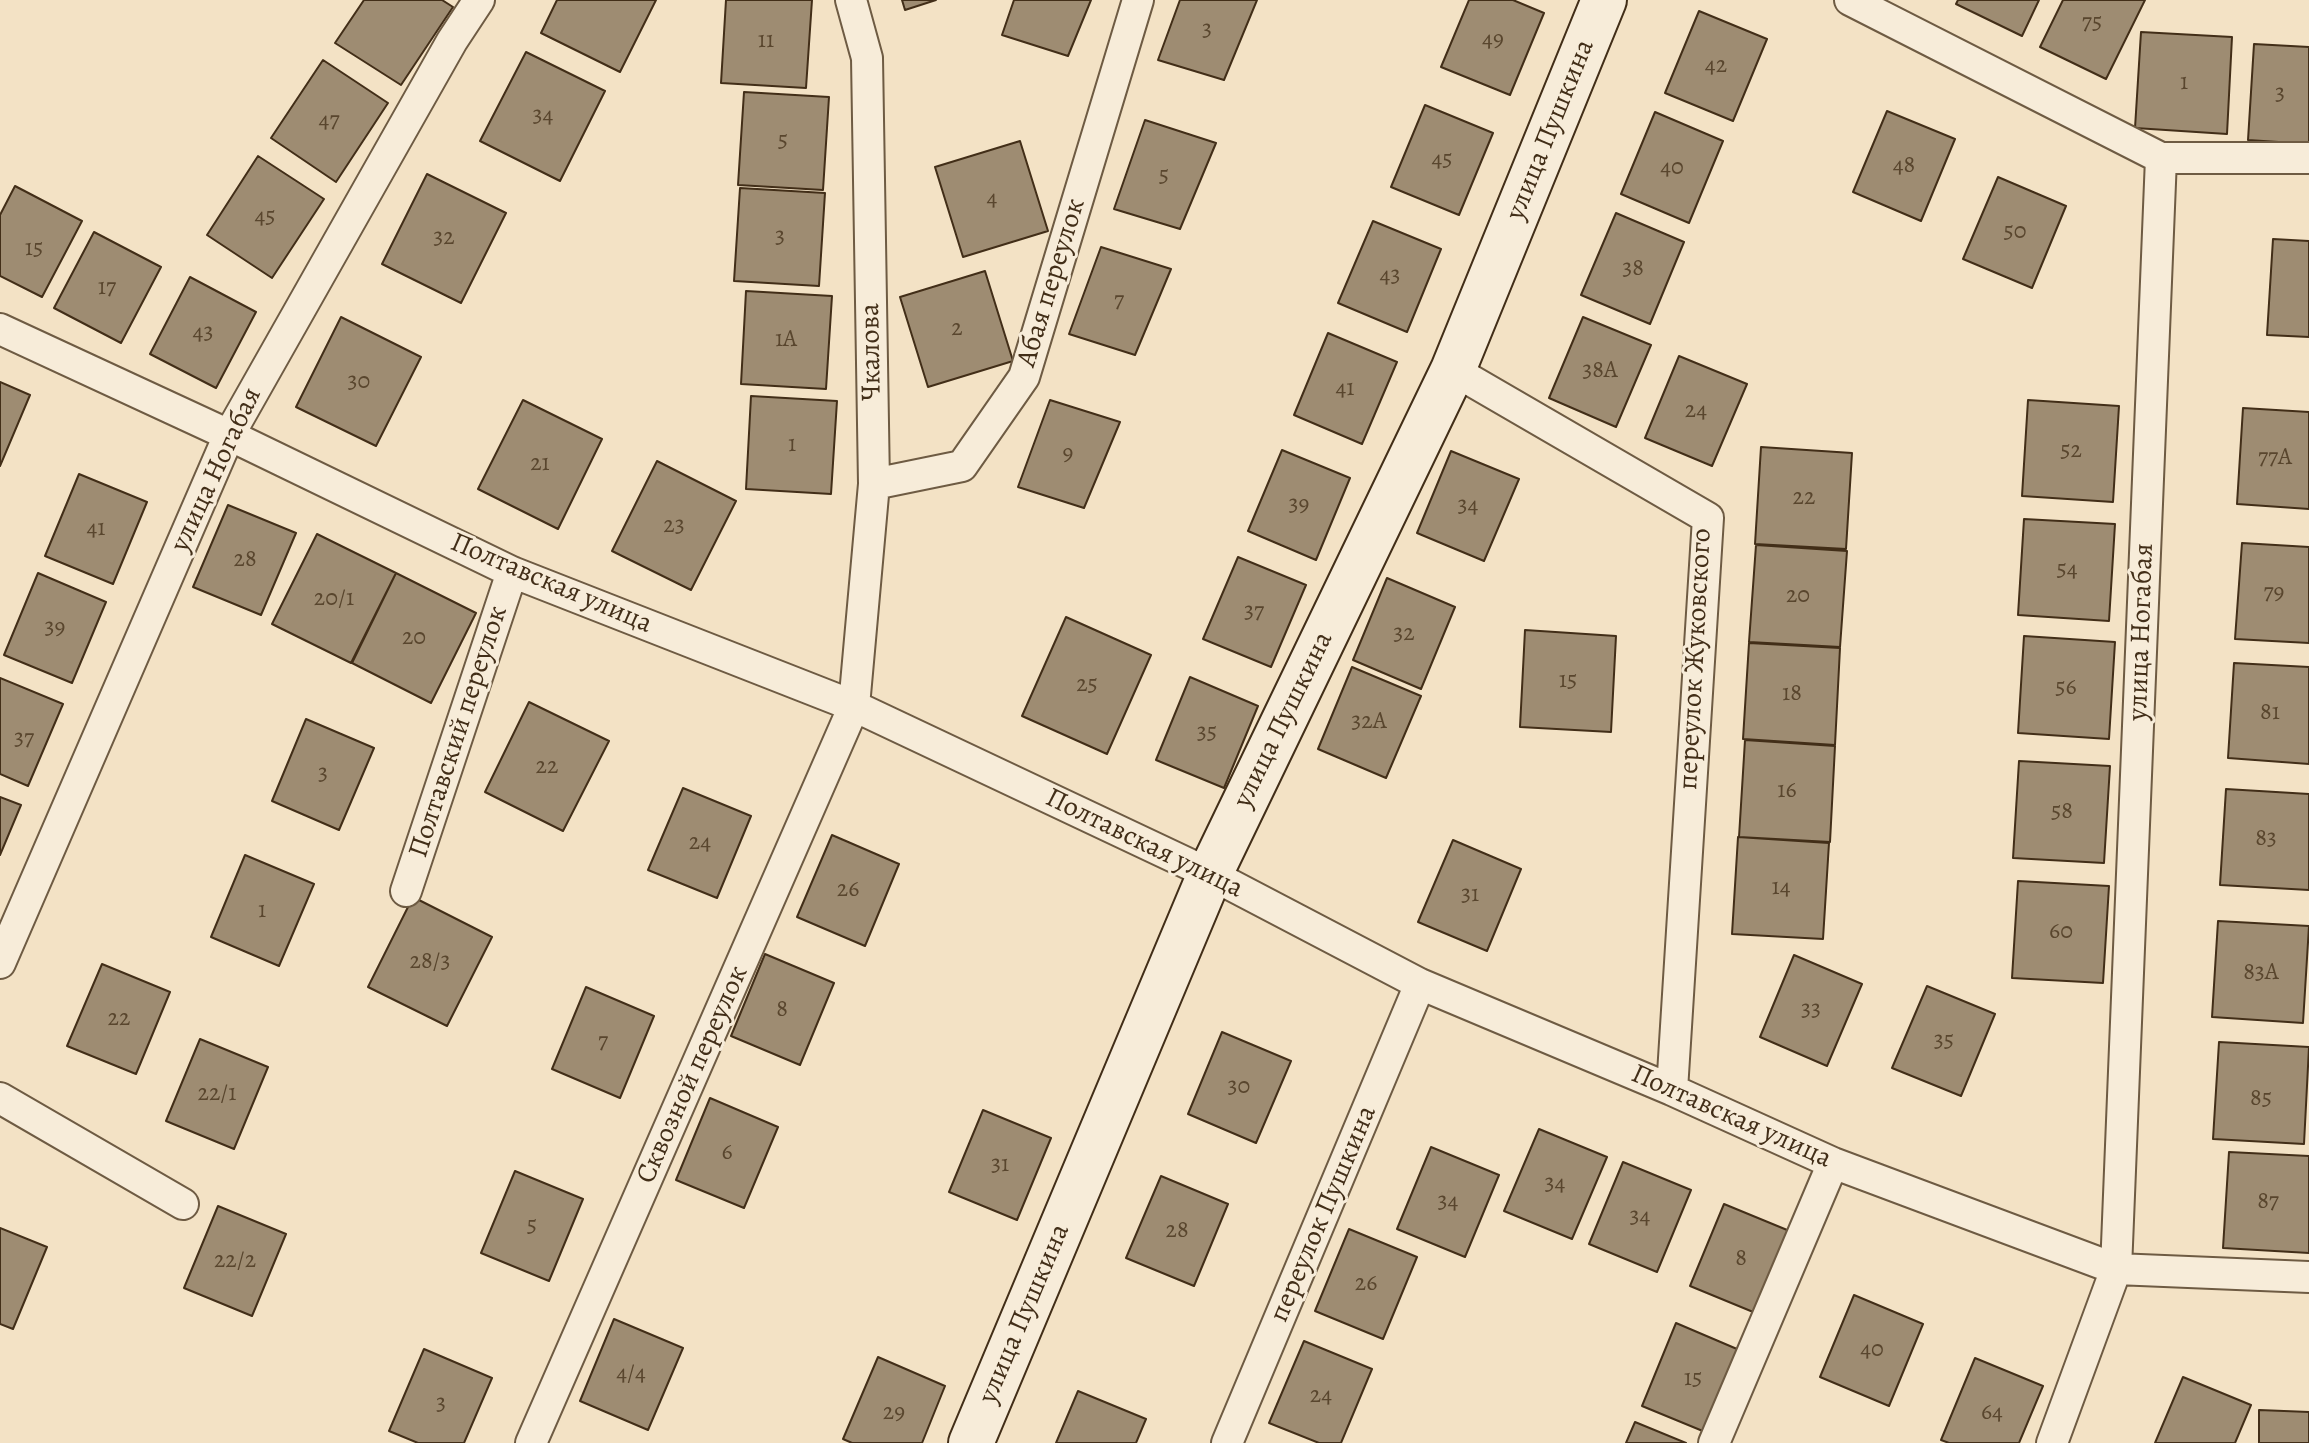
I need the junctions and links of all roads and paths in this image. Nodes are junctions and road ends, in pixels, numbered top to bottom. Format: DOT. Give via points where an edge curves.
graph roads {
  1 [pos="479,0"];
  2 [pos="851,0"];
  3 [pos="1138,0"];
  4 [pos="1604,0"];
  5 [pos="1850,0"];
  6 [pos="2161,158"];
  7 [pos="2309,158"];
  8 [pos="0,329"];
  9 [pos="1453,370"];
  10 [pos="229,435"];
  11 [pos="874,484"];
  12 [pos="512,572"];
  13 [pos="854,706"];
  14 [pos="1210,874"];
  15 [pos="406,891"];
  16 [pos="0,963"];
  17 [pos="1420,984"];
  18 [pos="1672,1090"];
  19 [pos="0,1098"];
  20 [pos="1833,1163"];
  21 [pos="183,1204"];
  22 [pos="2116,1269"];
  23 [pos="2309,1277"];
  24 [pos="531,1443"];
  25 [pos="971,1443"];
  26 [pos="1227,1443"];
  27 [pos="1714,1443"];
  28 [pos="2052,1443"];
  1 -- 10 [label="street, улица Ногабая"];
  2 -- 11 [label="street, Чкалова" via="867,58"];
  3 -- 11 [label="street, Абая переулок" via="1024,377 962,466"];
  4 -- 9 [label="street, улица Пушкина"];
  5 -- 6 [label="street"];
  6 -- 7 [label="street"];
  6 -- 22 [label="street, улица Ногабая"];
  8 -- 10 [label="street, Полтавская улица"];
  9 -- 14 [label="street, улица Пушкина"];
  9 -- 18 [label="street, переулок Жуковского" via="1708,518"];
  10 -- 12 [label="street, Полтавская улица"];
  10 -- 16 [label="street, улица Ногабая"];
  11 -- 13 [label="street, Чкалова"];
  12 -- 13 [label="street, Полтавская улица"];
  12 -- 15 [label="street, Полтавский переулок"];
  13 -- 14 [label="street, Полтавская улица"];
  13 -- 24 [label="street, Сквозной переулок"];
  14 -- 17 [label="street, Полтавская улица"];
  14 -- 25 [label="street, улица Пушкина"];
  17 -- 18 [label="street, Полтавская улица"];
  17 -- 26 [label="street, переулок Пушкина"];
  18 -- 20 [label="street, Полтавская улица"];
  19 -- 21 [label="street"];
  20 -- 22 [label="street, Полтавская улица"];
  20 -- 27 [label="street"];
  22 -- 23 [label="street, Полтавская улица"];
  22 -- 28 [label="street, улица Ногабая"];
}
